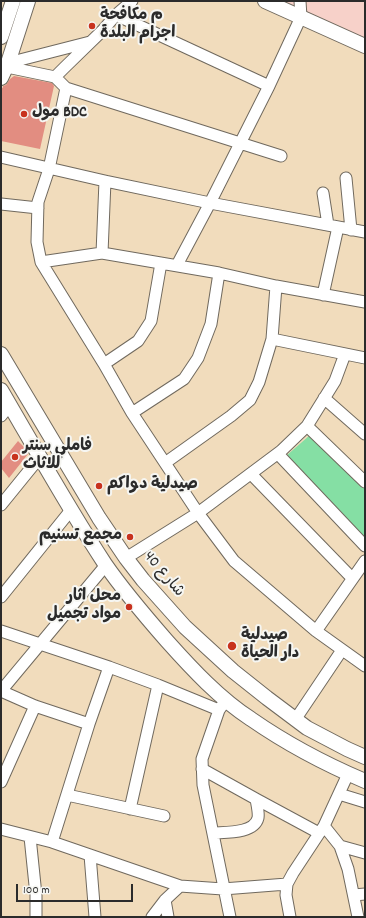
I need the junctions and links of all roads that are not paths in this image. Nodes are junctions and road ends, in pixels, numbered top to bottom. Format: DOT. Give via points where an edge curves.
graph roads {
  1 [pos="13,1"];
  2 [pos="28,1"];
  3 [pos="132,1"];
  4 [pos="265,1"];
  5 [pos="300,1"];
  6 [pos="116,15"];
  7 [pos="301,17"];
  8 [pos="1,37"];
  9 [pos="90,42"];
  10 [pos="365,46"];
  11 [pos="5,69"];
  12 [pos="55,77"];
  13 [pos="269,86"];
  14 [pos="66,88"];
  15 [pos="240,144"];
  16 [pos="281,156"];
  17 [pos="1,157"];
  18 [pos="49,169"];
  19 [pos="346,178"];
  20 [pos="105,181"];
  21 [pos="324,193"];
  22 [pos="1,204"];
  23 [pos="210,204"];
  24 [pos="38,208"];
  25 [pos="333,226"];
  26 [pos="351,230"];
  27 [pos="365,232"];
  28 [pos="102,253"];
  29 [pos="41,262"];
  30 [pos="161,263"];
  31 [pos="177,266"];
  32 [pos="219,273"];
  33 [pos="276,286"];
  34 [pos="323,295"];
  35 [pos="365,302"];
  36 [pos="272,339"];
  37 [pos="1,354"];
  38 [pos="345,354"];
  39 [pos="365,358"];
  40 [pos="104,364"];
  41 [pos="1,390"];
  42 [pos="324,398"];
  43 [pos="5,410"];
  44 [pos="132,413"];
  45 [pos="307,426"];
  46 [pos="365,434"];
  47 [pos="278,454"];
  48 [pos="40,457"];
  49 [pos="165,462"];
  50 [pos="251,474"];
  51 [pos="365,482"];
  52 [pos="1,505"];
  53 [pos="71,510"];
  54 [pos="198,513"];
  55 [pos="365,546"];
  56 [pos="126,558"];
  57 [pos="365,561"];
  58 [pos="106,565"];
  59 [pos="352,578"];
  60 [pos="156,595"];
  61 [pos="1,597"];
  62 [pos="140,609"];
  63 [pos="176,616"];
  64 [pos="158,631"];
  65 [pos="316,631"];
  66 [pos="1,632"];
  67 [pos="41,644"];
  68 [pos="342,650"];
  69 [pos="365,665"];
  70 [pos="109,666"];
  71 [pos="158,685"];
  72 [pos="223,705"];
  73 [pos="35,706"];
  74 [pos="295,720"];
  75 [pos="89,724"];
  76 [pos="365,757"];
  77 [pos="202,769"];
  78 [pos="348,774"];
  79 [pos="365,781"];
  80 [pos="1,782"];
  81 [pos="339,794"];
  82 [pos="67,795"];
  83 [pos="256,799"];
  84 [pos="365,802"];
  85 [pos="130,809"];
  86 [pos="164,816"];
  87 [pos="1,829"];
  88 [pos="322,829"];
  89 [pos="213,833"];
  90 [pos="30,837"];
  91 [pos="52,842"];
  92 [pos="340,846"];
  93 [pos="365,852"];
  94 [pos="90,855"];
  95 [pos="287,884"];
  96 [pos="180,886"];
  97 [pos="223,889"];
  98 [pos="360,894"];
  99 [pos="165,900"];
  100 [pos="36,917"];
  101 [pos="95,917"];
  102 [pos="152,917"];
  103 [pos="168,917"];
  104 [pos="230,917"];
  105 [pos="290,917"];
  106 [pos="358,917"];
  1 -- 8 [label="main road"];
  2 -- 11 [label="main road"];
  3 -- 6 [label="street"];
  4 -- 7 [label="main road"];
  5 -- 7 [label="street"];
  6 -- 9 [label="street"];
  6 -- 13 [label="street"];
  7 -- 10 [label="main road"];
  7 -- 13 [label="street"];
  9 -- 11 [label="street"];
  9 -- 12 [label="street"];
  11 -- 12 [label="street"];
  12 -- 14 [label="street"];
  13 -- 15 [label="street"];
  14 -- 15 [label="street"];
  14 -- 18 [label="street"];
  15 -- 16 [label="street"];
  15 -- 23 [label="street"];
  17 -- 18 [label="street"];
  18 -- 20 [label="street"];
  18 -- 24 [label="street"];
  19 -- 26 [label="street"];
  20 -- 23 [label="street"];
  20 -- 28 [label="street"];
  21 -- 25 [label="street"];
  22 -- 24 [label="street"];
  23 -- 25 [label="street"];
  23 -- 31 [label="street"];
  24 -- 29 [label="street" via="37,242"];
  25 -- 26 [label="street"];
  25 -- 34 [label="street"];
  26 -- 27 [label="street"];
  28 -- 29 [label="street"];
  28 -- 30 [label="street"];
  29 -- 40 [label="street"];
  30 -- 31 [label="street"];
  30 -- 40 [label="street" via="151,321 138,341"];
  31 -- 32 [label="street"];
  32 -- 33 [label="street"];
  32 -- 44 [label="street" via="211,324 198,358 184,379"];
  33 -- 34 [label="street"];
  33 -- 36 [label="street"];
  34 -- 35 [label="street"];
  36 -- 38 [label="street"];
  36 -- 49 [label="street" via="259,382 250,400"];
  37 -- 56 [label="main road, شارع 40" via="99,518"];
  38 -- 39 [label="street"];
  38 -- 42 [label="street" via="335,381"];
  40 -- 44 [label="street"];
  41 -- 43 [label="main road"];
  42 -- 45 [label="street"];
  42 -- 46 [label="street"];
  43 -- 48 [label="main road"];
  44 -- 49 [label="street"];
  45 -- 47 [label="street"];
  45 -- 51 [label="street"];
  47 -- 50 [label="street"];
  47 -- 55 [label="street"];
  48 -- 52 [label="street"];
  48 -- 53 [label="main road"];
  49 -- 54 [label="street"];
  50 -- 54 [label="street"];
  50 -- 59 [label="street"];
  53 -- 58 [label="main road"];
  53 -- 61 [label="street"];
  54 -- 56 [label="street"];
  54 -- 65 [label="street" via="234,561"];
  56 -- 60 [label="main road, شارع 40"];
  57 -- 59 [label="street"];
  58 -- 62 [label="main road"];
  58 -- 67 [label="street"];
  59 -- 65 [label="street"];
  60 -- 62 [label="main road" via="151,605"];
  60 -- 63 [label="main road, شارع 40"];
  62 -- 64 [label="main road"];
  63 -- 64 [label="main road" via="164,619"];
  63 -- 74 [label="main road, شارع 40" via="233,671"];
  64 -- 72 [label="main road"];
  65 -- 68 [label="street"];
  66 -- 67 [label="street"];
  67 -- 70 [label="street"];
  67 -- 73 [label="street" via="1,691"];
  68 -- 69 [label="street"];
  68 -- 74 [label="street"];
  70 -- 71 [label="street"];
  70 -- 75 [label="street"];
  71 -- 72 [label="street"];
  71 -- 85 [label="street"];
  72 -- 77 [label="street" via="202,759"];
  72 -- 78 [label="main road" via="302,751"];
  73 -- 75 [label="street"];
  73 -- 80 [label="street"];
  74 -- 76 [label="main road, شارع 40"];
  75 -- 82 [label="street"];
  77 -- 83 [label="street"];
  77 -- 89 [label="street"];
  78 -- 79 [label="main road"];
  78 -- 81 [label="street"];
  81 -- 84 [label="street"];
  81 -- 88 [label="street"];
  82 -- 85 [label="street"];
  82 -- 91 [label="street"];
  83 -- 88 [label="street"];
  83 -- 89 [label="street" via="256,823 246,830"];
  85 -- 86 [label="street"];
  87 -- 90 [label="street"];
  88 -- 92 [label="street"];
  88 -- 95 [label="street"];
  89 -- 97 [label="street"];
  90 -- 91 [label="street"];
  90 -- 100 [label="street"];
  91 -- 94 [label="street"];
  92 -- 93 [label="street"];
  92 -- 98 [label="street"];
  94 -- 96 [label="street"];
  94 -- 101 [label="street"];
  95 -- 97 [label="street"];
  95 -- 105 [label="street"];
  96 -- 97 [label="street"];
  96 -- 99 [label="street"];
  97 -- 104 [label="street"];
  98 -- 106 [label="street"];
  99 -- 102 [label="street"];
  99 -- 103 [label="street"];
}
